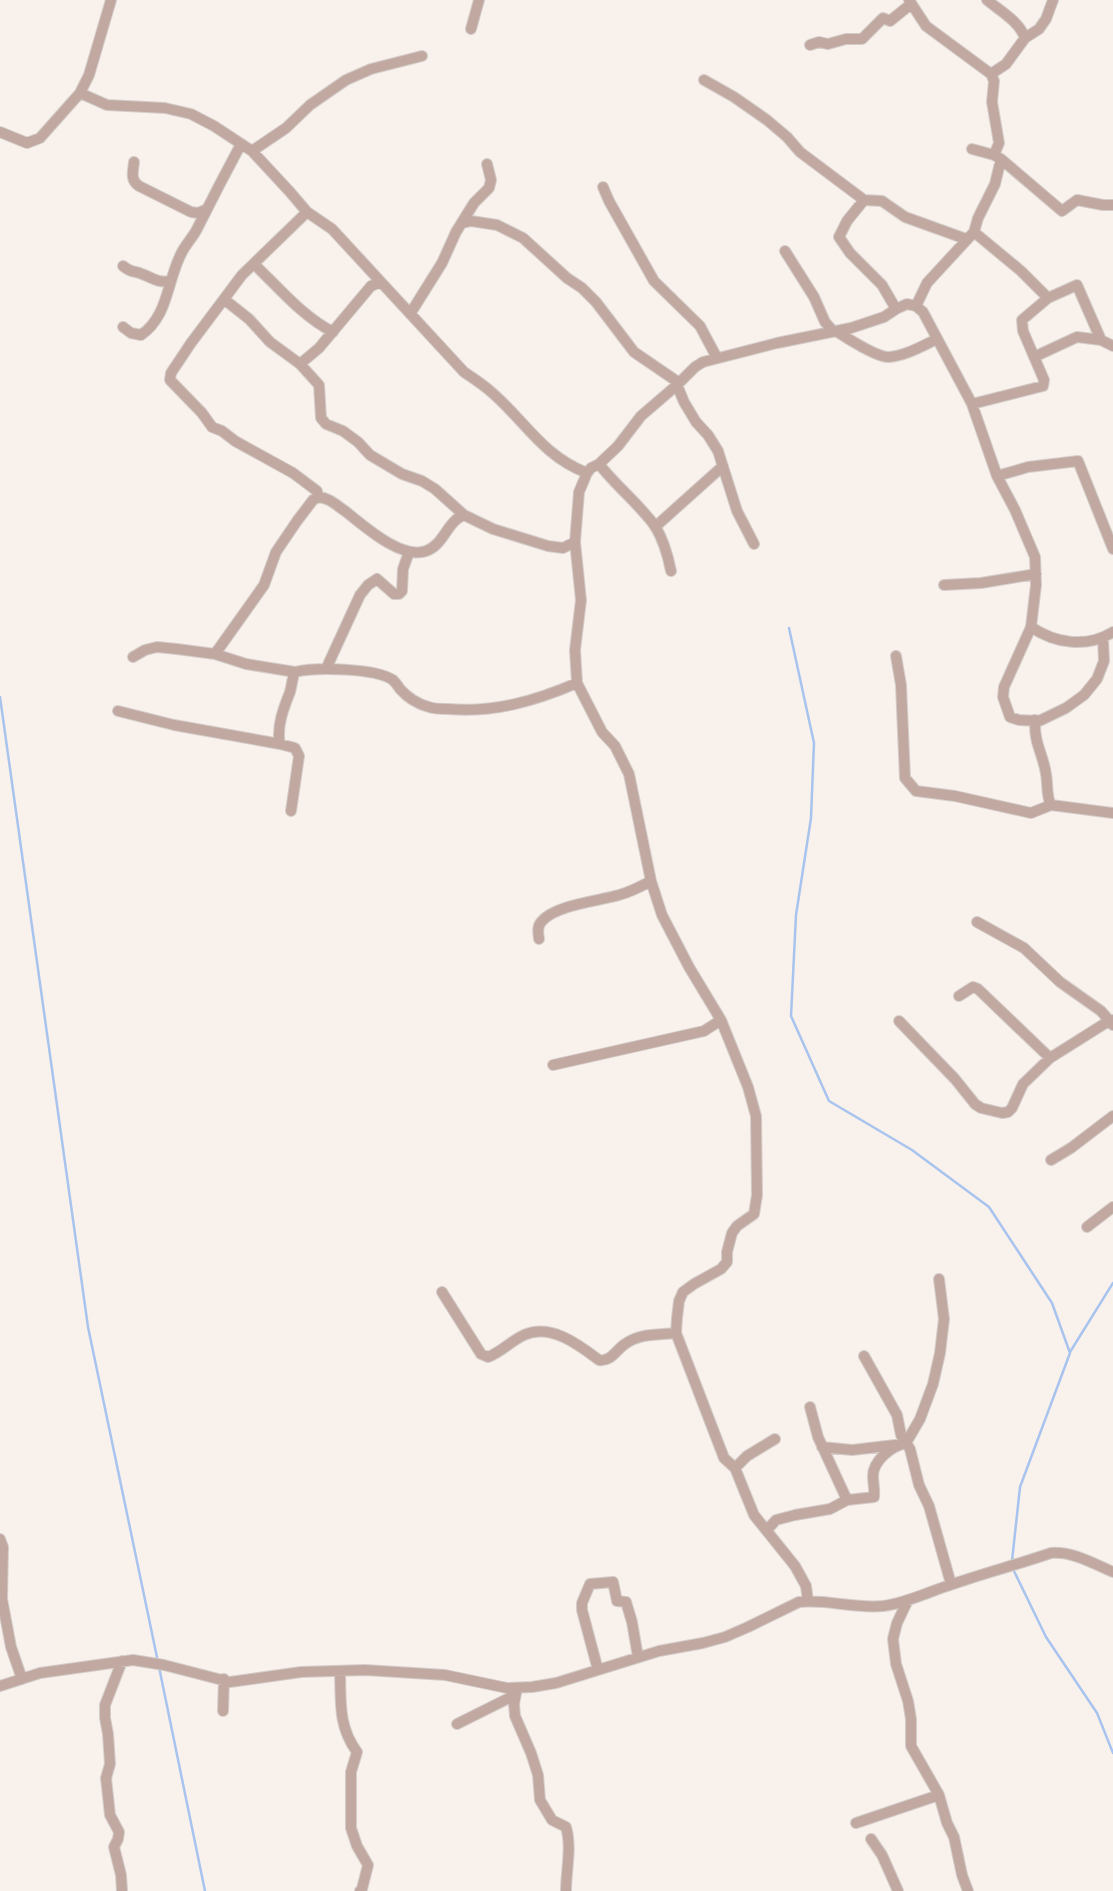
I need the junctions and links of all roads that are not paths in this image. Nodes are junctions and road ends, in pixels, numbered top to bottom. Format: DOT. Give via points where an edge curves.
graph roads {
  1 [pos="111,0"];
  2 [pos="479,0"];
  3 [pos="987,0"];
  4 [pos="1053,0"];
  5 [pos="910,2"];
  6 [pos="471,29"];
  7 [pos="1025,38"];
  8 [pos="810,45"];
  9 [pos="422,56"];
  10 [pos="991,74"];
  11 [pos="704,80"];
  12 [pos="80,93"];
  13 [pos="0,132"];
  14 [pos="241,144"];
  15 [pos="972,149"];
  16 [pos="252,152"];
  17 [pos="998,157"];
  18 [pos="134,162"];
  19 [pos="486,164"];
  20 [pos="603,187"];
  21 [pos="864,200"];
  22 [pos="1113,204"];
  23 [pos="205,210"];
  24 [pos="307,212"];
  25 [pos="462,224"];
  26 [pos="970,236"];
  27 [pos="785,251"];
  28 [pos="255,264"];
  29 [pos="124,266"];
  30 [pos="170,282"];
  31 [pos="381,282"];
  32 [pos="1048,298"];
  33 [pos="225,300"];
  34 [pos="916,306"];
  35 [pos="896,309"];
  36 [pos="410,314"];
  37 [pos="123,327"];
  38 [pos="834,331"];
  39 [pos="333,332"];
  40 [pos="937,339"];
  41 [pos="1101,340"];
  42 [pos="1113,346"];
  43 [pos="1034,357"];
  44 [pos="717,358"];
  45 [pos="300,364"];
  46 [pos="677,385"];
  47 [pos="972,404"];
  48 [pos="600,464"];
  49 [pos="723,466"];
  50 [pos="587,472"];
  51 [pos="997,476"];
  52 [pos="318,497"];
  53 [pos="464,515"];
  54 [pos="655,527"];
  55 [pos="575,542"];
  56 [pos="754,544"];
  57 [pos="1113,549"];
  58 [pos="409,552"];
  59 [pos="671,571"];
  60 [pos="1036,574"];
  61 [pos="944,584"];
  62 [pos="1031,627"];
  63 [pos="1113,632"];
  64 [pos="1103,638"];
  65 [pos="216,654"];
  66 [pos="896,656"];
  67 [pos="134,657"];
  68 [pos="326,669"];
  69 [pos="295,672"];
  70 [pos="577,683"];
  71 [pos="118,710"];
  72 [pos="1034,720"];
  73 [pos="280,744"];
  74 [pos="1051,805"];
  75 [pos="291,810"];
  76 [pos="1113,813"];
  77 [pos="651,881"];
  78 [pos="977,922"];
  79 [pos="538,939"];
  80 [pos="959,996"];
  81 [pos="721,1020"];
  82 [pos="898,1021"];
  83 [pos="1112,1022"];
  84 [pos="1050,1058"];
  85 [pos="553,1065"];
  86 [pos="1113,1116"];
  87 [pos="1051,1160"];
  88 [pos="1113,1207"];
  89 [pos="1087,1227"];
  90 [pos="939,1279"];
  91 [pos="442,1292"];
  92 [pos="676,1333"];
  93 [pos="864,1356"];
  94 [pos="810,1407"];
  95 [pos="775,1438"];
  96 [pos="902,1444"];
  97 [pos="822,1447"];
  98 [pos="735,1468"];
  99 [pos="847,1500"];
  100 [pos="767,1530"];
  101 [pos="0,1539"];
  102 [pos="1113,1572"];
  103 [pos="951,1584"];
  104 [pos="908,1600"];
  105 [pos="808,1601"];
  106 [pos="638,1657"];
  107 [pos="122,1661"];
  108 [pos="598,1670"];
  109 [pos="340,1671"];
  110 [pos="22,1678"];
  111 [pos="224,1680"];
  112 [pos="0,1686"];
  113 [pos="518,1688"];
  114 [pos="223,1711"];
  115 [pos="457,1724"];
  116 [pos="939,1795"];
  117 [pos="856,1823"];
  118 [pos="871,1839"];
  119 [pos="967,1890"];
  120 [pos="122,1891"];
  121 [pos="360,1891"];
  122 [pos="566,1891"];
  123 [pos="898,1891"];
  1 -- 12 [label="street" via="89,75"];
  2 -- 6 [label="street"];
  3 -- 7 [label="street" via="1014,22"];
  4 -- 7 [label="street" via="1039,29"];
  5 -- 8 [label="street" via="890,20 883,18 862,40 846,39"];
  5 -- 10 [label="street" via="926,26"];
  7 -- 10 [label="street" via="1006,64"];
  9 -- 16 [label="street" via="346,80"];
  10 -- 17 [label="street"];
  11 -- 21 [label="street" via="767,120 800,152"];
  12 -- 13 [label="street" via="40,138 27,143"];
  12 -- 14 [label="street" via="107,105 165,108 191,114"];
  14 -- 16 [label="street"];
  14 -- 23 [label="street"];
  15 -- 17 [label="street"];
  16 -- 24 [label="street"];
  17 -- 22 [label="street" via="1062,211 1077,200"];
  17 -- 26 [label="street" via="994,184"];
  18 -- 23 [label="street" via="134,183 191,212"];
  19 -- 25 [label="street" via="490,188 474,204"];
  20 -- 44 [label="street" via="654,281 700,326"];
  21 -- 26 [label="street" via="882,201 904,217"];
  21 -- 35 [label="street" via="847,221 840,237 850,253 882,284"];
  23 -- 30 [label="street"];
  24 -- 28 [label="street"];
  24 -- 31 [label="street" via="332,229"];
  25 -- 36 [label="street"];
  25 -- 46 [label="street" via="471,221 497,225 523,238 596,302 634,352 675,380"];
  26 -- 32 [label="street" via="1021,271"];
  26 -- 34 [label="street" via="928,283"];
  27 -- 38 [label="street" via="814,297 825,322"];
  28 -- 33 [label="street" via="242,274"];
  28 -- 39 [label="street" via="305,313"];
  29 -- 30 [label="street" via="130,272 141,273 152,280"];
  30 -- 37 [label="street" via="164,308 149,330 140,335"];
  31 -- 36 [label="street"];
  31 -- 39 [label="street" via="371,286"];
  32 -- 41 [label="street" via="1077,285"];
  32 -- 43 [label="street" via="1022,320"];
  33 -- 45 [label="street" via="270,342"];
  33 -- 52 [label="street" via="191,343 171,373 170,380 212,428 293,474 317,491"];
  34 -- 35 [label="street" via="907,304"];
  34 -- 40 [label="street" via="923,312"];
  35 -- 38 [label="street" via="884,317"];
  36 -- 50 [label="street" via="464,372 490,391 548,451 568,465"];
  38 -- 40 [label="street" via="886,358"];
  38 -- 44 [label="street"];
  39 -- 45 [label="street"];
  40 -- 47 [label="street"];
  41 -- 42 [label="street"];
  41 -- 43 [label="street" via="1077,337"];
  43 -- 47 [label="street" via="1044,380 1043,386"];
  44 -- 46 [label="street" via="695,367"];
  45 -- 53 [label="street" via="318,385 321,418 326,424 343,431 370,455 435,489"];
  46 -- 48 [label="street" via="640,416"];
  46 -- 49 [label="street" via="696,422 718,451"];
  47 -- 51 [label="street"];
  48 -- 50 [label="street"];
  48 -- 54 [label="street"];
  49 -- 54 [label="street"];
  49 -- 56 [label="street" via="737,511"];
  50 -- 55 [label="street" via="579,492"];
  51 -- 57 [label="street" via="1028,467 1078,461"];
  51 -- 60 [label="street" via="1035,557"];
  52 -- 58 [label="street" via="332,500 377,535"];
  52 -- 65 [label="street" via="276,552 264,585"];
  53 -- 55 [label="street" via="493,529 548,546 563,548"];
  53 -- 58 [label="street" via="436,545 425,552"];
  54 -- 59 [label="street"];
  55 -- 70 [label="street" via="581,600 575,650"];
  58 -- 68 [label="street" via="402,591 394,594 377,579 368,585 360,595"];
  60 -- 61 [label="street" via="981,583"];
  60 -- 62 [label="street"];
  62 -- 64 [label="street" via="1072,643"];
  62 -- 72 [label="street" via="1004,687 1004,697 1010,717"];
  63 -- 64 [label="street"];
  64 -- 72 [label="street" via="1104,661 1097,679 1084,695 1066,708 1039,721"];
  65 -- 67 [label="street" via="157,647"];
  65 -- 69 [label="street" via="246,664"];
  66 -- 74 [label="street" via="901,685 905,778 916,791 1031,813"];
  68 -- 69 [label="street"];
  68 -- 70 [label="street" via="370,673 392,680 414,701 429,708 458,710 494,709"];
  69 -- 73 [label="street" via="285,701"];
  70 -- 77 [label="street" via="628,774"];
  71 -- 73 [label="street" via="174,725"];
  72 -- 74 [label="street" via="1035,739 1046,771"];
  73 -- 75 [label="street" via="294,748 299,756"];
  74 -- 76 [label="street"];
  77 -- 79 [label="street" via="619,895 575,905 550,915 538,926"];
  77 -- 81 [label="street" via="662,916"];
  78 -- 83 [label="street" via="1024,948 1060,982"];
  80 -- 84 [label="street" via="973,988 978,989"];
  81 -- 85 [label="street" via="704,1031"];
  81 -- 92 [label="street" via="756,1116 757,1207 754,1214 732,1233 727,1262 722,1269 683,1292"];
  82 -- 84 [label="street" via="981,1108 1008,1112 1023,1084"];
  83 -- 84 [label="street"];
  86 -- 87 [label="street"];
  88 -- 89 [label="street"];
  90 -- 96 [label="street" via="944,1319 940,1353 920,1419"];
  91 -- 92 [label="street" via="481,1354 488,1357 535,1332 570,1339 603,1361 637,1337"];
  92 -- 98 [label="street" via="724,1458"];
  93 -- 96 [label="street" via="897,1416"];
  94 -- 97 [label="street"];
  95 -- 98 [label="street"];
  96 -- 97 [label="street" via="852,1450"];
  96 -- 99 [label="street" via="882,1456 872,1474 874,1497"];
  96 -- 103 [label="street" via="910,1449"];
  97 -- 99 [label="street"];
  98 -- 100 [label="street" via="754,1515"];
  99 -- 100 [label="street" via="830,1509 776,1520"];
  100 -- 105 [label="street" via="795,1566 806,1586"];
  101 -- 110 [label="street" via="3,1547 2,1599 11,1647"];
  102 -- 103 [label="street" via="1060,1552"];
  103 -- 104 [label="street"];
  104 -- 105 [label="street" via="884,1606"];
  104 -- 116 [label="street" via="893,1639 896,1664 908,1701 911,1746"];
  105 -- 106 [label="street" via="790,1605 748,1628 725,1636"];
  106 -- 108 [label="street"];
  106 -- 108 [label="street" via="626,1602 617,1601 613,1582 590,1584 582,1610"];
  107 -- 110 [label="street"];
  107 -- 111 [label="street" via="159,1664"];
  107 -- 120 [label="street" via="105,1705 104,1718 110,1764 106,1778 110,1815 119,1832 114,1847 122,1875"];
  108 -- 113 [label="street" via="556,1683"];
  109 -- 111 [label="street"];
  109 -- 113 [label="street" via="445,1675"];
  109 -- 121 [label="street" via="343,1727 356,1752 351,1772 351,1828 356,1846 368,1865"];
  110 -- 112 [label="street"];
  111 -- 114 [label="street"];
  113 -- 115 [label="street" via="509,1698"];
  113 -- 122 [label="street" via="515,1716 538,1775 540,1800 552,1820 566,1827 570,1841"];
  116 -- 117 [label="street"];
  116 -- 119 [label="street" via="954,1837"];
  118 -- 123 [label="street"];
}
